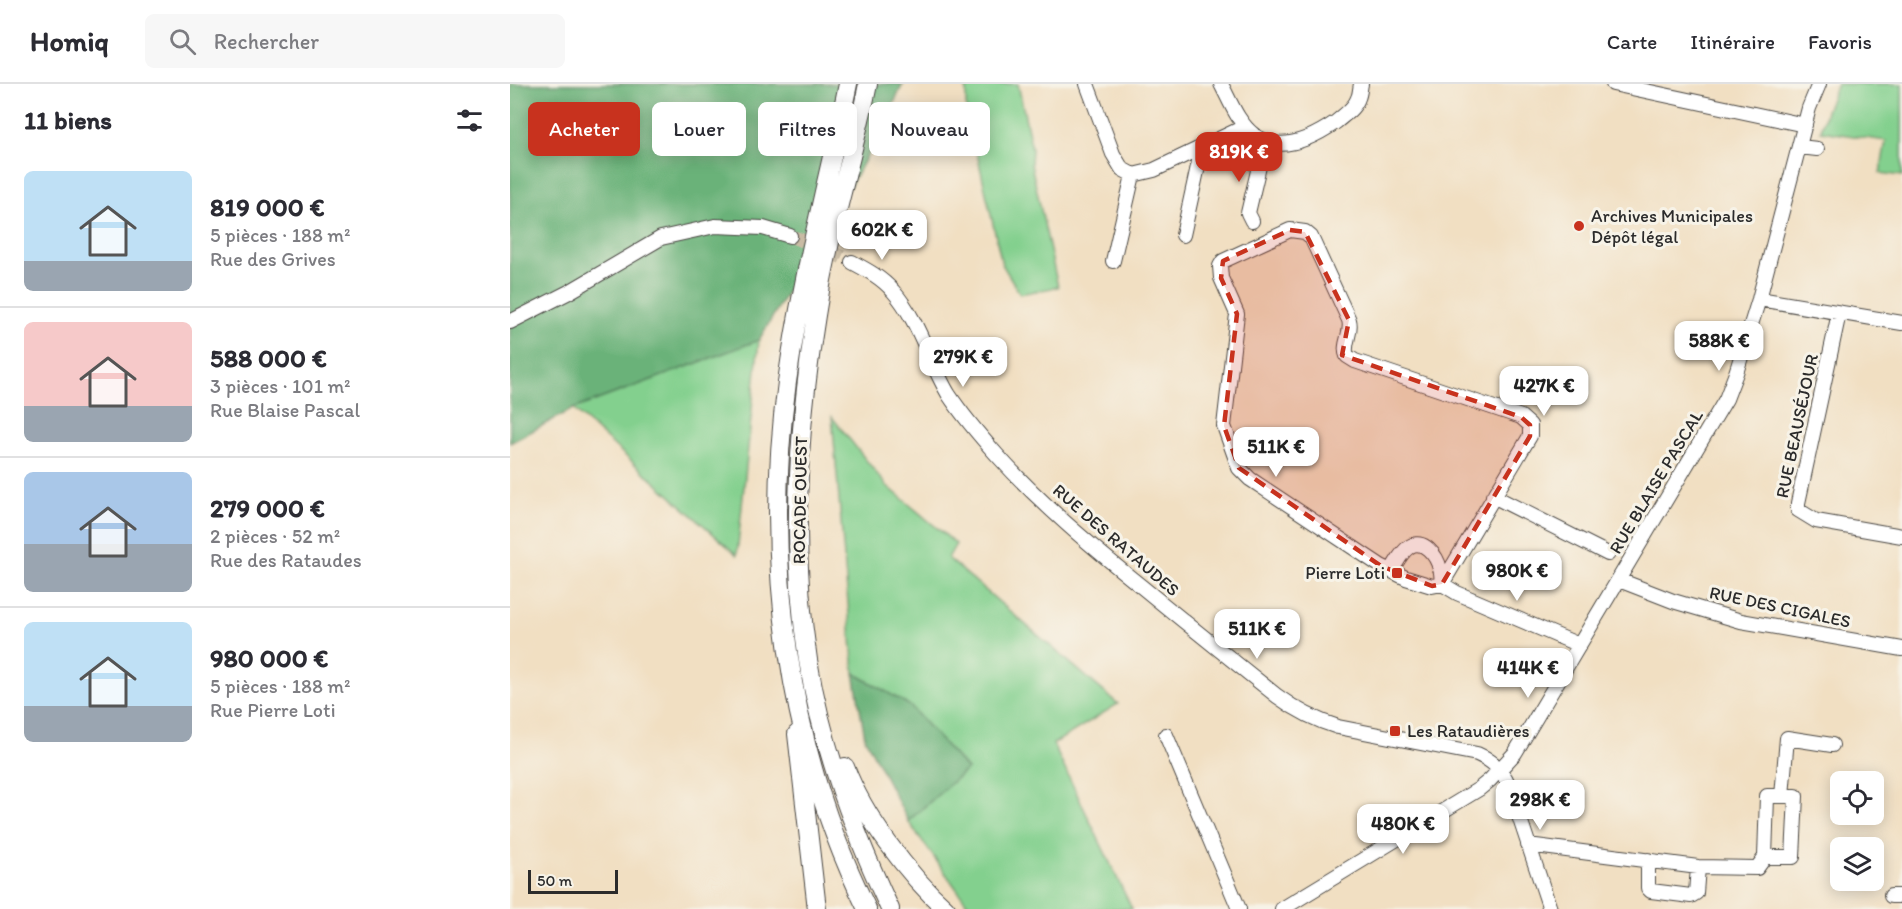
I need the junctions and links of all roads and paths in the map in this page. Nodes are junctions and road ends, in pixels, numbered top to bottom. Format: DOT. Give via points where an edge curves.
graph roads {
  1 [pos="848,84"];
  2 [pos="868,84"];
  3 [pos="1087,84"];
  4 [pos="1221,84"];
  5 [pos="1361,84"];
  6 [pos="1612,84"];
  7 [pos="1819,84"];
  8 [pos="1805,125"];
  9 [pos="1244,127"];
  10 [pos="1265,141"];
  11 [pos="1800,147"];
  12 [pos="1202,148"];
  13 [pos="1817,149"];
  14 [pos="1133,175"];
  15 [pos="1252,220"];
  16 [pos="1184,235"];
  17 [pos="790,236"];
  18 [pos="1113,261"];
  19 [pos="852,262"];
  20 [pos="1759,299"];
  21 [pos="1839,313"];
  22 [pos="510,322"];
  23 [pos="1902,323"];
  24 [pos="1493,496"];
  25 [pos="1902,536"];
  26 [pos="1608,554"];
  27 [pos="1391,571"];
  28 [pos="1619,580"];
  29 [pos="1442,584"];
  30 [pos="1579,645"];
  31 [pos="1902,649"];
  32 [pos="808,659"];
  33 [pos="795,696"];
  34 [pos="1166,735"];
  35 [pos="1832,745"];
  36 [pos="1500,770"];
  37 [pos="1782,796"];
  38 [pos="1528,845"];
  39 [pos="1765,858"];
  40 [pos="1648,860"];
  41 [pos="1698,867"];
  42 [pos="817,909"];
  43 [pos="867,909"];
  44 [pos="890,909"];
  45 [pos="946,909"];
  46 [pos="1239,909"];
  47 [pos="1282,909"];
  48 [pos="1550,909"];
  1 -- 33 [label="main road, ROCADE OUEST" via="803,288 782,430 777,525 779,578"];
  2 -- 32 [label="main road, ROCADE OUEST" via="829,247 806,385 798,525"];
  3 -- 14 [label="street" via="1113,154 1122,169"];
  4 -- 9 [label="street"];
  5 -- 10 [label="street" via="1358,99 1319,133 1281,144"];
  6 -- 8 [label="street"];
  7 -- 8 [label="street, RUE BLAISE PASCAL"];
  8 -- 11 [label="street, RUE BLAISE PASCAL"];
  9 -- 10 [label="street"];
  9 -- 12 [label="street"];
  10 -- 15 [label="street" via="1248,213"];
  11 -- 13 [label="street"];
  11 -- 20 [label="street, RUE BLAISE PASCAL"];
  12 -- 14 [label="street"];
  12 -- 16 [label="street"];
  14 -- 18 [label="street"];
  17 -- 22 [label="street" via="763,228 715,226 661,238"];
  19 -- 36 [label="street, RUE DES RATAUDES" via="881,280 903,303 950,396 1032,491 1101,554 1277,696 1318,721 1477,754"];
  20 -- 21 [label="street"];
  20 -- 28 [label="street, RUE BLAISE PASCAL" via="1726,399"];
  21 -- 23 [label="street"];
  21 -- 25 [label="street, RUE BEAUSÉJOUR" via="1798,510 1816,521"];
  24 -- 26 [label="street"];
  24 -- 27 [label="street" via="1530,436 1532,430 1527,420 1347,356 1349,320 1311,237 1305,232 1290,230 1223,261 1219,272 1237,314 1224,426 1239,468"];
  24 -- 29 [label="street"];
  27 -- 29 [label="street" via="1432,586"];
  27 -- 29 [label="street" via="1406,549 1419,544 1431,551 1441,569"];
  28 -- 30 [label="street, RUE BLAISE PASCAL"];
  28 -- 31 [label="street, RUE DES CIGALES" via="1741,621"];
  29 -- 30 [label="street"];
  30 -- 36 [label="street, RUE BLAISE PASCAL" via="1515,753"];
  32 -- 44 [label="main road, ROCADE OUEST" via="824,733 851,818"];
  32 -- 45 [label="main road" via="842,759 860,798 912,873"];
  33 -- 42 [label="main road" via="798,757"];
  33 -- 43 [label="main road, ROCADE OUEST" via="819,785"];
  34 -- 46 [label="street"];
  35 -- 37 [label="street" via="1787,738"];
  36 -- 38 [label="street"];
  36 -- 47 [label="street, RUE BLAISE PASCAL" via="1459,802"];
  37 -- 39 [label="street" via="1767,796"];
  37 -- 39 [label="street" via="1796,796 1793,857"];
  38 -- 40 [label="street"];
  38 -- 48 [label="street"];
  39 -- 41 [label="street" via="1757,868"];
  40 -- 41 [label="street"];
  40 -- 41 [label="street" via="1647,888 1651,891 1691,896 1696,893"];
}
